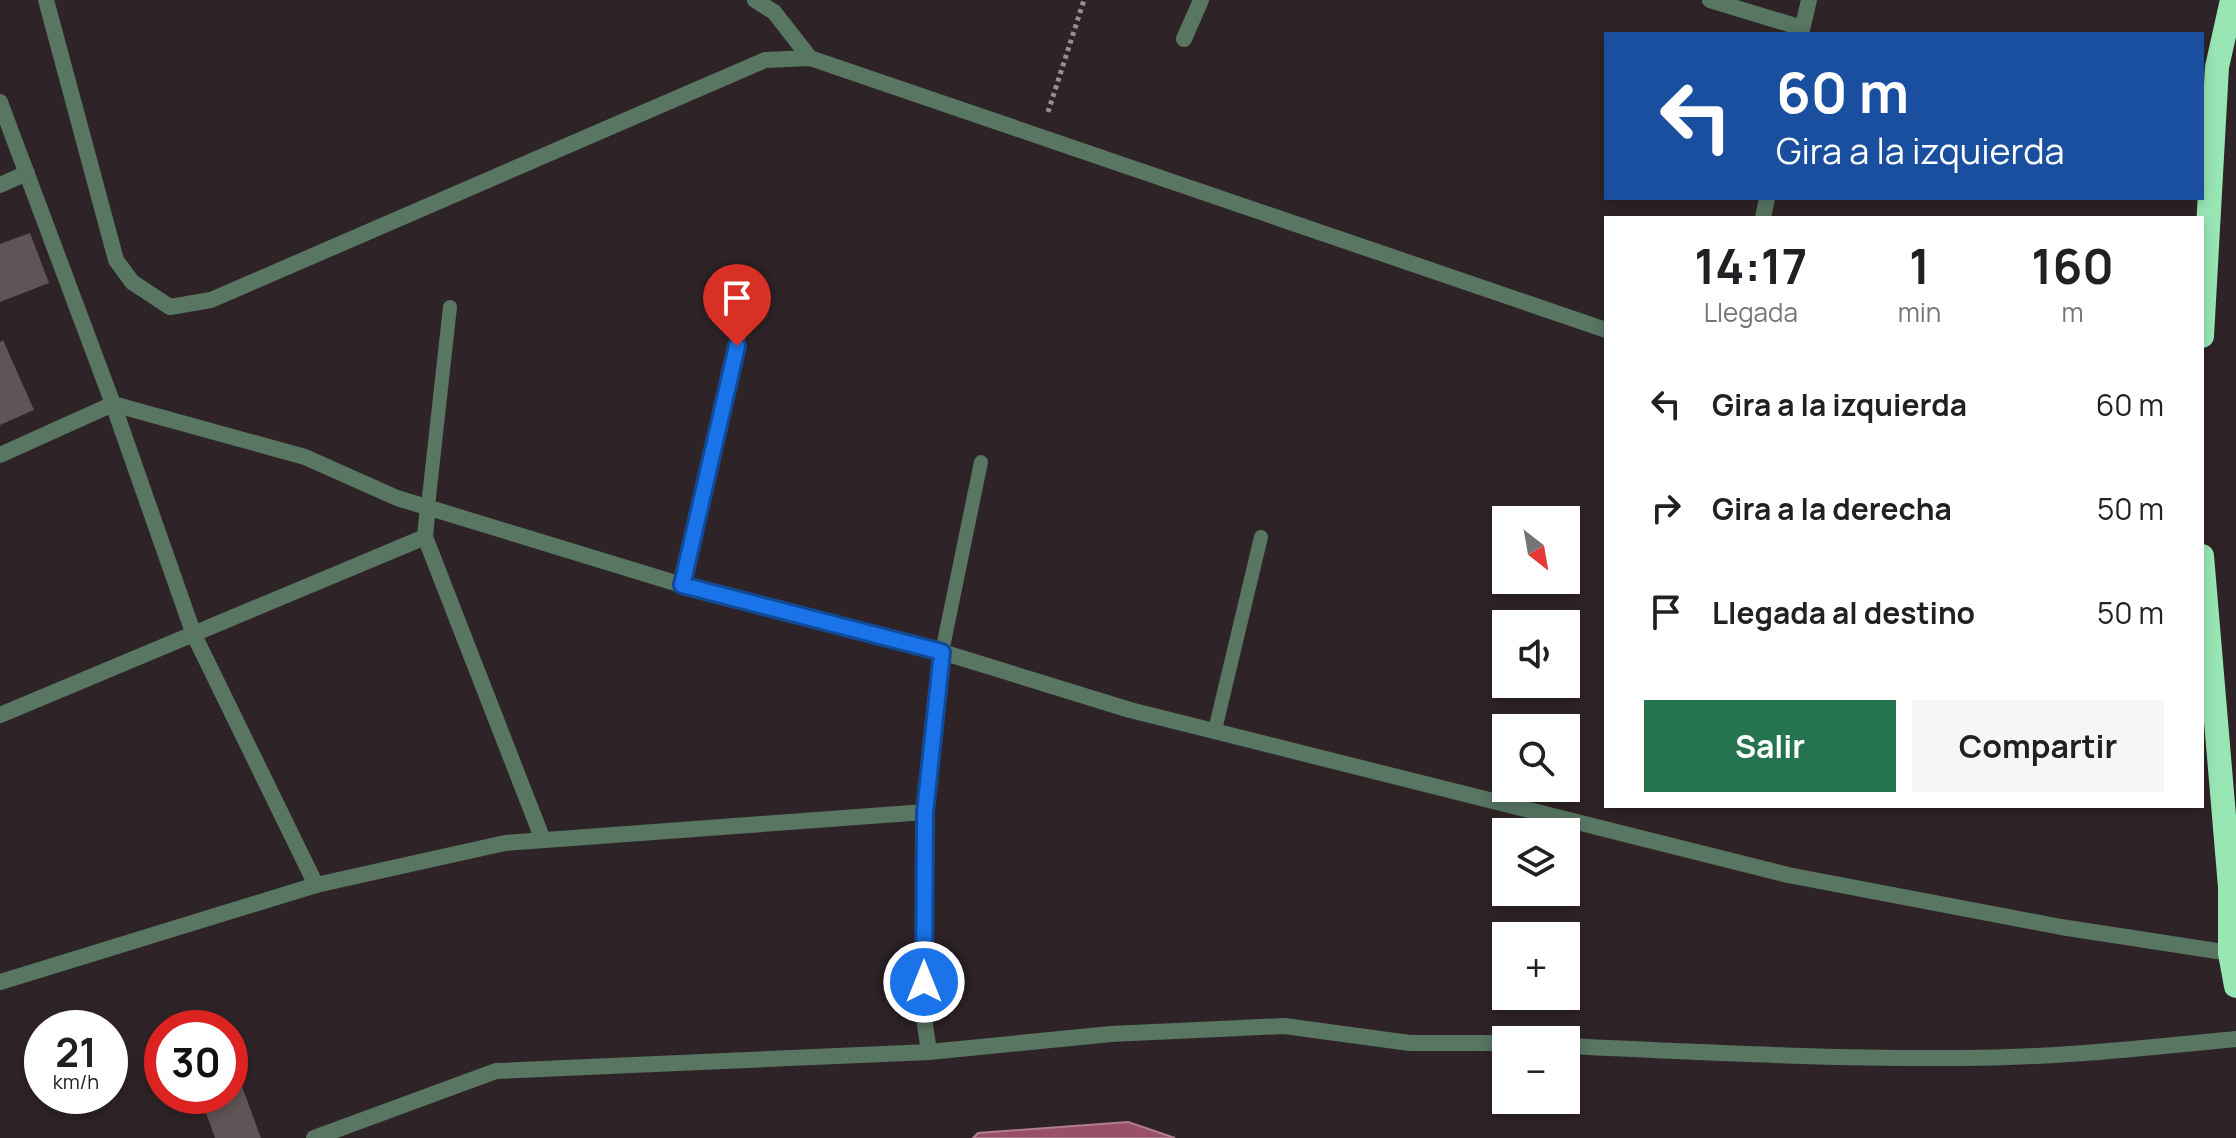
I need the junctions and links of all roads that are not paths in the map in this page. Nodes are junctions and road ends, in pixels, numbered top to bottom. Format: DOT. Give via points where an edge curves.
graph roads {
  1 [pos="46,0"];
  2 [pos="755,0"];
  3 [pos="1201,0"];
  4 [pos="1710,0"];
  5 [pos="1809,0"];
  6 [pos="2232,0"];
  7 [pos="1802,31"];
  8 [pos="1184,39"];
  9 [pos="810,58"];
  10 [pos="0,102"];
  11 [pos="27,173"];
  12 [pos="0,185"];
  13 [pos="2204,300"];
  14 [pos="450,307"];
  15 [pos="743,316"];
  16 [pos="1604,329"];
  17 [pos="113,404"];
  18 [pos="0,455"];
  19 [pos="981,462"];
  20 [pos="428,506"];
  21 [pos="425,537"];
  22 [pos="1261,537"];
  23 [pos="2204,580"];
  24 [pos="682,585"];
  25 [pos="194,635"];
  26 [pos="942,652"];
  27 [pos="0,715"];
  28 [pos="1215,730"];
  29 [pos="925,812"];
  30 [pos="543,840"];
  31 [pos="316,885"];
  32 [pos="2230,953"];
  33 [pos="0,982"];
  34 [pos="2236,986"];
  35 [pos="2236,1039"];
  36 [pos="1492,1043"];
  37 [pos="1580,1047"];
  38 [pos="929,1052"];
  39 [pos="314,1138"];
  1 -- 9 [label="street" via="116,260 132,282 170,307 211,300 765,60"];
  2 -- 9 [label="street" via="774,12"];
  3 -- 8 [label="street"];
  4 -- 7 [label="street"];
  5 -- 7 [label="street"];
  6 -- 13 [label="highway" via="2217,67"];
  9 -- 16 [label="street"];
  10 -- 11 [label="street"];
  11 -- 12 [label="street"];
  11 -- 17 [label="street"];
  14 -- 20 [label="lane"];
  15 -- 24 [label="lane"];
  17 -- 18 [label="street"];
  17 -- 20 [label="street" via="305,457 397,498"];
  17 -- 25 [label="street"];
  19 -- 26 [label="lane"];
  20 -- 21 [label="street"];
  20 -- 24 [label="street"];
  21 -- 25 [label="street"];
  21 -- 30 [label="street"];
  22 -- 28 [label="lane"];
  23 -- 32 [label="highway" via="2230,887"];
  24 -- 26 [label="street"];
  25 -- 27 [label="street"];
  25 -- 31 [label="street"];
  26 -- 28 [label="street" via="1130,710"];
  26 -- 29 [label="street"];
  28 -- 32 [label="street" via="1788,875"];
  29 -- 30 [label="street"];
  29 -- 38 [label="street" via="923,1011"];
  30 -- 31 [label="street" via="505,843"];
  31 -- 33 [label="street"];
  32 -- 34 [label="highway"];
  35 -- 37 [label="street" via="1965,1058"];
  36 -- 38 [label="street" via="1410,1043 1284,1026 1111,1034"];
  38 -- 39 [label="street" via="496,1071"];
}
